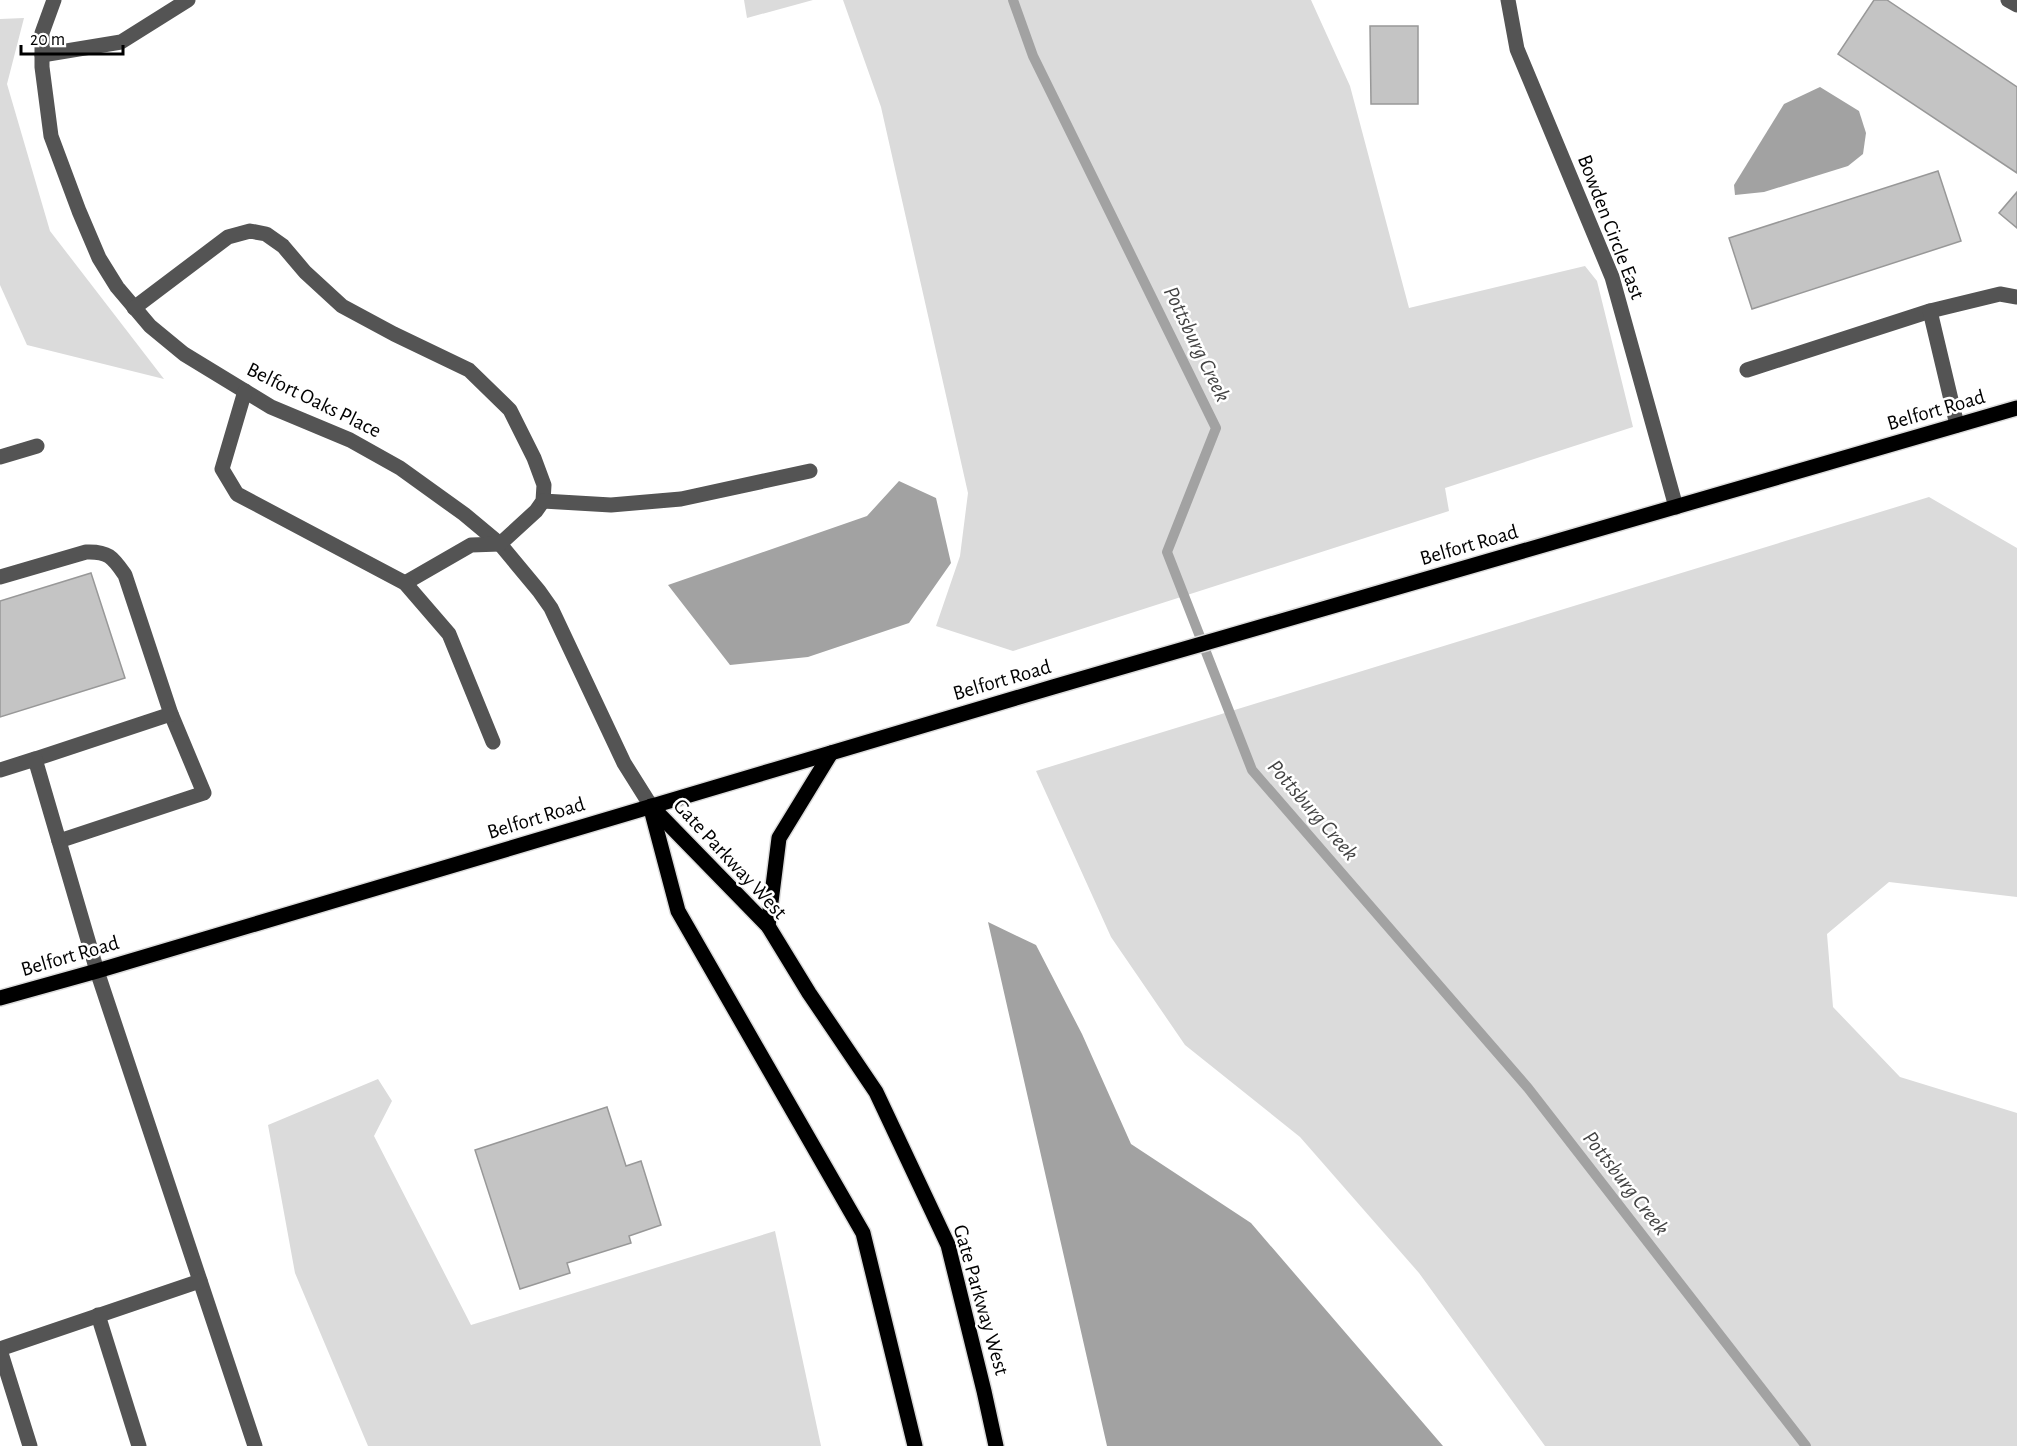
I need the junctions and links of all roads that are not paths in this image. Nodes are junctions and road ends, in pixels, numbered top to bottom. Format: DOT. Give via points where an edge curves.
graph roads {
  1 [pos="54,0"];
  2 [pos="188,0"];
  3 [pos="1508,0"];
  4 [pos="2008,0"];
  5 [pos="2017,5"];
  6 [pos="42,55"];
  7 [pos="2017,297"];
  8 [pos="134,308"];
  9 [pos="1930,311"];
  10 [pos="1747,370"];
  11 [pos="245,391"];
  12 [pos="2017,408"];
  13 [pos="1957,425"];
  14 [pos="37,446"];
  15 [pos="0,457"];
  16 [pos="810,471"];
  17 [pos="543,501"];
  18 [pos="1676,507"];
  19 [pos="500,544"];
  20 [pos="0,577"];
  21 [pos="405,583"];
  22 [pos="171,714"];
  23 [pos="493,742"];
  24 [pos="831,753"];
  25 [pos="36,759"];
  26 [pos="0,770"];
  27 [pos="651,806"];
  28 [pos="59,841"];
  29 [pos="768,926"];
  30 [pos="97,971"];
  31 [pos="0,998"];
  32 [pos="200,1281"];
  33 [pos="98,1315"];
  34 [pos="0,1349"];
  35 [pos="30,1446"];
  36 [pos="139,1446"];
  37 [pos="255,1446"];
  38 [pos="915,1446"];
  39 [pos="996,1446"];
  1 -- 6 [label="street, Belfort Oaks Place" via="42,33"];
  2 -- 6 [label="street" via="121,42"];
  3 -- 18 [label="street, Bowden Circle East" via="1517,49 1612,277"];
  4 -- 5 [label="street"];
  6 -- 8 [label="street, Belfort Oaks Place" via="51,136 99,258"];
  7 -- 9 [label="street" via="2000,294"];
  8 -- 11 [label="street, Belfort Oaks Place" via="184,354"];
  8 -- 17 [label="street" via="228,237 250,231 266,234 342,306 469,370 510,410 544,484"];
  9 -- 10 [label="street"];
  9 -- 13 [label="street"];
  11 -- 19 [label="street, Belfort Oaks Place" via="400,468"];
  11 -- 21 [label="street" via="222,469 237,494"];
  12 -- 13 [label="main road, Belfort Road"];
  13 -- 18 [label="main road, Belfort Road"];
  14 -- 15 [label="street"];
  16 -- 17 [label="street" via="681,499 612,505"];
  17 -- 19 [label="street"];
  18 -- 24 [label="main road, Belfort Road"];
  19 -- 21 [label="street" via="471,545"];
  19 -- 27 [label="street, Belfort Oaks Place" via="550,608 624,763"];
  20 -- 22 [label="street" via="86,552 98,551 112,557 124,575"];
  21 -- 23 [label="street" via="449,634"];
  22 -- 25 [label="street"];
  22 -- 28 [label="street" via="204,793"];
  24 -- 27 [label="main road, Belfort Road"];
  24 -- 29 [label="main road" via="779,838"];
  25 -- 26 [label="street"];
  25 -- 28 [label="street"];
  27 -- 29 [label="main road, Gate Parkway West"];
  27 -- 30 [label="main road, Belfort Road"];
  27 -- 38 [label="main road, Gate Parkway West" via="678,911 863,1233"];
  28 -- 30 [label="street"];
  29 -- 39 [label="main road, Gate Parkway West" via="876,1092 948,1245"];
  30 -- 31 [label="main road, Belfort Road"];
  30 -- 32 [label="street"];
  32 -- 33 [label="street"];
  32 -- 37 [label="street"];
  33 -- 34 [label="street"];
  33 -- 36 [label="street"];
  34 -- 35 [label="street"];
}
